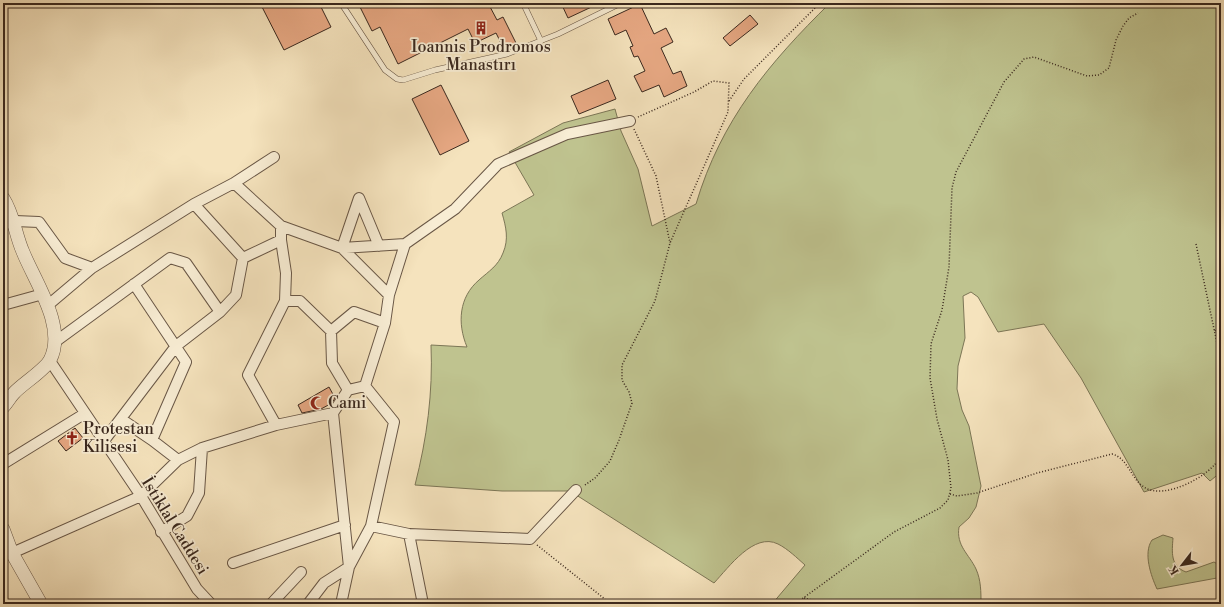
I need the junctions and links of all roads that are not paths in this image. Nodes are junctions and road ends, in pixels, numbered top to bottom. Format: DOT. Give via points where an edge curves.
graph roads {
  1 [pos="341,3"];
  2 [pos="523,3"];
  3 [pos="621,3"];
  4 [pos="541,41"];
  5 [pos="630,121"];
  6 [pos="274,157"];
  7 [pos="234,183"];
  8 [pos="3,198"];
  9 [pos="194,204"];
  10 [pos="15,221"];
  11 [pos="281,226"];
  12 [pos="3,229"];
  13 [pos="280,240"];
  14 [pos="405,244"];
  15 [pos="379,246"];
  16 [pos="342,248"];
  17 [pos="243,258"];
  18 [pos="92,268"];
  19 [pos="134,284"];
  20 [pos="389,295"];
  21 [pos="45,300"];
  22 [pos="285,301"];
  23 [pos="3,305"];
  24 [pos="220,312"];
  25 [pos="385,323"];
  26 [pos="331,331"];
  27 [pos="56,342"];
  28 [pos="176,346"];
  29 [pos="50,361"];
  30 [pos="365,386"];
  31 [pos="348,390"];
  32 [pos="3,407"];
  33 [pos="84,414"];
  34 [pos="333,414"];
  35 [pos="121,419"];
  36 [pos="276,425"];
  37 [pos="152,440"];
  38 [pos="103,442"];
  39 [pos="202,448"];
  40 [pos="178,460"];
  41 [pos="3,464"];
  42 [pos="576,490"];
  43 [pos="141,496"];
  44 [pos="345,525"];
  45 [pos="371,526"];
  46 [pos="3,529"];
  47 [pos="161,532"];
  48 [pos="409,534"];
  49 [pos="8,556"];
  50 [pos="233,563"];
  51 [pos="349,567"];
  52 [pos="301,572"];
  53 [pos="41,604"];
  54 [pos="211,604"];
  55 [pos="271,604"];
  56 [pos="308,604"];
  57 [pos="341,604"];
  58 [pos="422,604"];
  1 -- 4 [label="lane" via="385,70 390,75 404,80 435,70 508,54"];
  2 -- 4 [label="lane"];
  3 -- 4 [label="lane"];
  5 -- 14 [label="street" via="567,134 498,164 455,209"];
  6 -- 7 [label="street"];
  7 -- 9 [label="street"];
  7 -- 11 [label="street"];
  8 -- 10 [label="street"];
  9 -- 17 [label="street"];
  9 -- 18 [label="street"];
  10 -- 12 [label="lane"];
  10 -- 18 [label="street" via="39,222 65,258"];
  10 -- 21 [label="street" via="22,251"];
  11 -- 13 [label="street"];
  11 -- 16 [label="street"];
  13 -- 17 [label="street"];
  13 -- 22 [label="street" via="286,273"];
  14 -- 15 [label="street"];
  14 -- 20 [label="street"];
  15 -- 16 [label="street"];
  15 -- 16 [label="street" via="359,198"];
  16 -- 20 [label="street"];
  17 -- 24 [label="street" via="236,295"];
  18 -- 21 [label="street"];
  19 -- 24 [label="street" via="170,258 186,263"];
  19 -- 27 [label="street"];
  19 -- 28 [label="street"];
  20 -- 25 [label="street"];
  21 -- 23 [label="street"];
  21 -- 27 [label="street"];
  22 -- 26 [label="street" via="300,301"];
  22 -- 36 [label="street" via="248,375"];
  24 -- 28 [label="street"];
  25 -- 26 [label="street" via="354,312"];
  25 -- 30 [label="street"];
  26 -- 31 [label="street" via="332,364"];
  27 -- 29 [label="street"];
  28 -- 35 [label="street"];
  28 -- 37 [label="street" via="186,362"];
  29 -- 32 [label="street" via="14,393"];
  29 -- 33 [label="street, İstiklal Caddesi"];
  30 -- 31 [label="street"];
  30 -- 45 [label="street" via="394,422"];
  31 -- 34 [label="street"];
  33 -- 38 [label="street, İstiklal Caddesi"];
  33 -- 41 [label="street"];
  34 -- 36 [label="street"];
  34 -- 44 [label="street"];
  35 -- 37 [label="street"];
  35 -- 38 [label="street"];
  36 -- 39 [label="street"];
  37 -- 40 [label="street"];
  38 -- 43 [label="street, İstiklal Caddesi"];
  39 -- 40 [label="street"];
  39 -- 47 [label="street" via="199,493 187,516"];
  40 -- 43 [label="street"];
  42 -- 48 [label="street" via="530,539"];
  43 -- 47 [label="street, İstiklal Caddesi"];
  43 -- 49 [label="street"];
  44 -- 50 [label="street"];
  44 -- 51 [label="street"];
  45 -- 48 [label="street"];
  45 -- 51 [label="street"];
  46 -- 49 [label="street"];
  47 -- 54 [label="street, İstiklal Caddesi" via="197,589"];
  48 -- 58 [label="street"];
  49 -- 53 [label="street"];
  51 -- 56 [label="street" via="324,582"];
  51 -- 57 [label="street"];
  52 -- 55 [label="street"];
}
